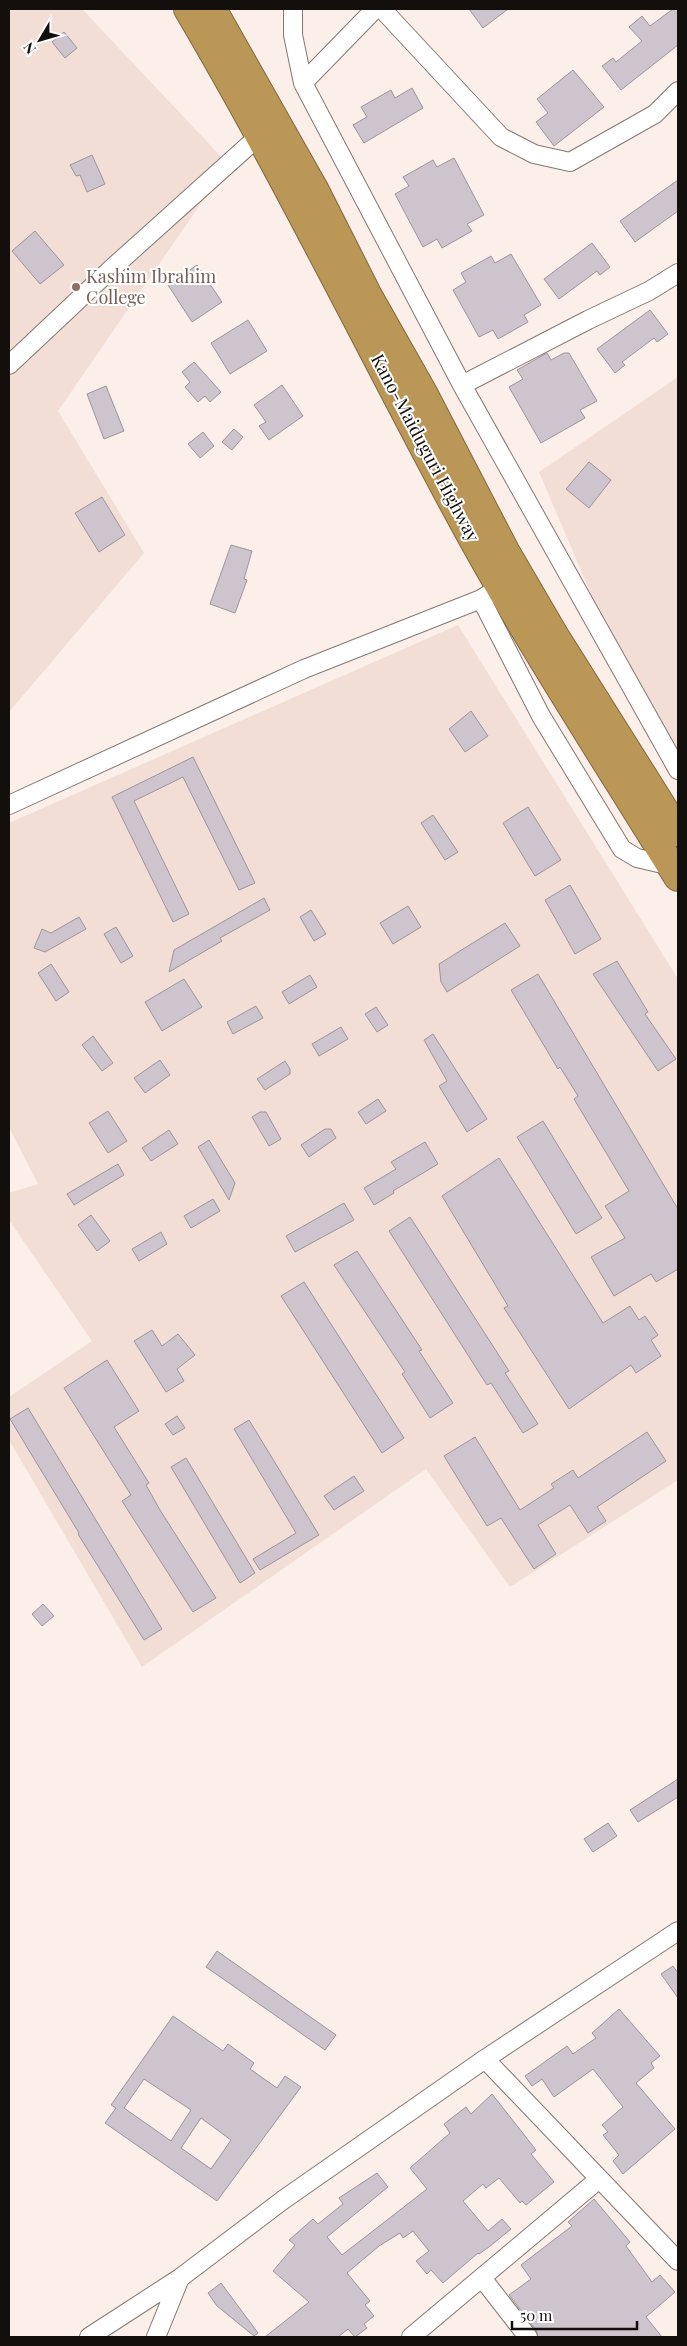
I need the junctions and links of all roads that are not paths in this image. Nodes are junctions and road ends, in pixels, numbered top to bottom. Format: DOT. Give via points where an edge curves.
graph roads {
  1 [pos="188,9"];
  2 [pos="212,9"];
  3 [pos="292,9"];
  4 [pos="375,9"];
  5 [pos="382,9"];
  6 [pos="304,82"];
  7 [pos="678,91"];
  8 [pos="259,136"];
  9 [pos="678,273"];
  10 [pos="9,365"];
  11 [pos="462,385"];
  12 [pos="491,593"];
  13 [pos="678,770"];
  14 [pos="9,806"];
  15 [pos="678,832"];
  16 [pos="675,872"];
  17 [pos="678,1931"];
  18 [pos="486,2058"];
  19 [pos="598,2178"];
  20 [pos="678,2261"];
  21 [pos="180,2278"];
  22 [pos="482,2278"];
  23 [pos="89,2337"];
  24 [pos="156,2337"];
  25 [pos="411,2337"];
  26 [pos="528,2337"];
  1 -- 8 [label="highway, Kano-Maiduguri Highway"];
  2 -- 15 [label="highway, Kano-Maiduguri Highway" via="315,191 505,551"];
  3 -- 6 [label="street" via="293,35"];
  4 -- 6 [label="street"];
  5 -- 7 [label="street" via="501,137 534,154 570,162 655,114"];
  6 -- 11 [label="street"];
  8 -- 10 [label="street"];
  8 -- 12 [label="highway, Kano-Maiduguri Highway" via="456,508"];
  9 -- 11 [label="street" via="649,291"];
  11 -- 13 [label="street"];
  12 -- 14 [label="street" via="304,670"];
  12 -- 16 [label="highway, Kano-Maiduguri Highway"];
  17 -- 18 [label="street"];
  18 -- 19 [label="street"];
  18 -- 21 [label="street" via="283,2200"];
  19 -- 20 [label="street"];
  19 -- 22 [label="street"];
  21 -- 23 [label="street"];
  21 -- 24 [label="street"];
  22 -- 25 [label="street"];
  22 -- 26 [label="street"];
}
